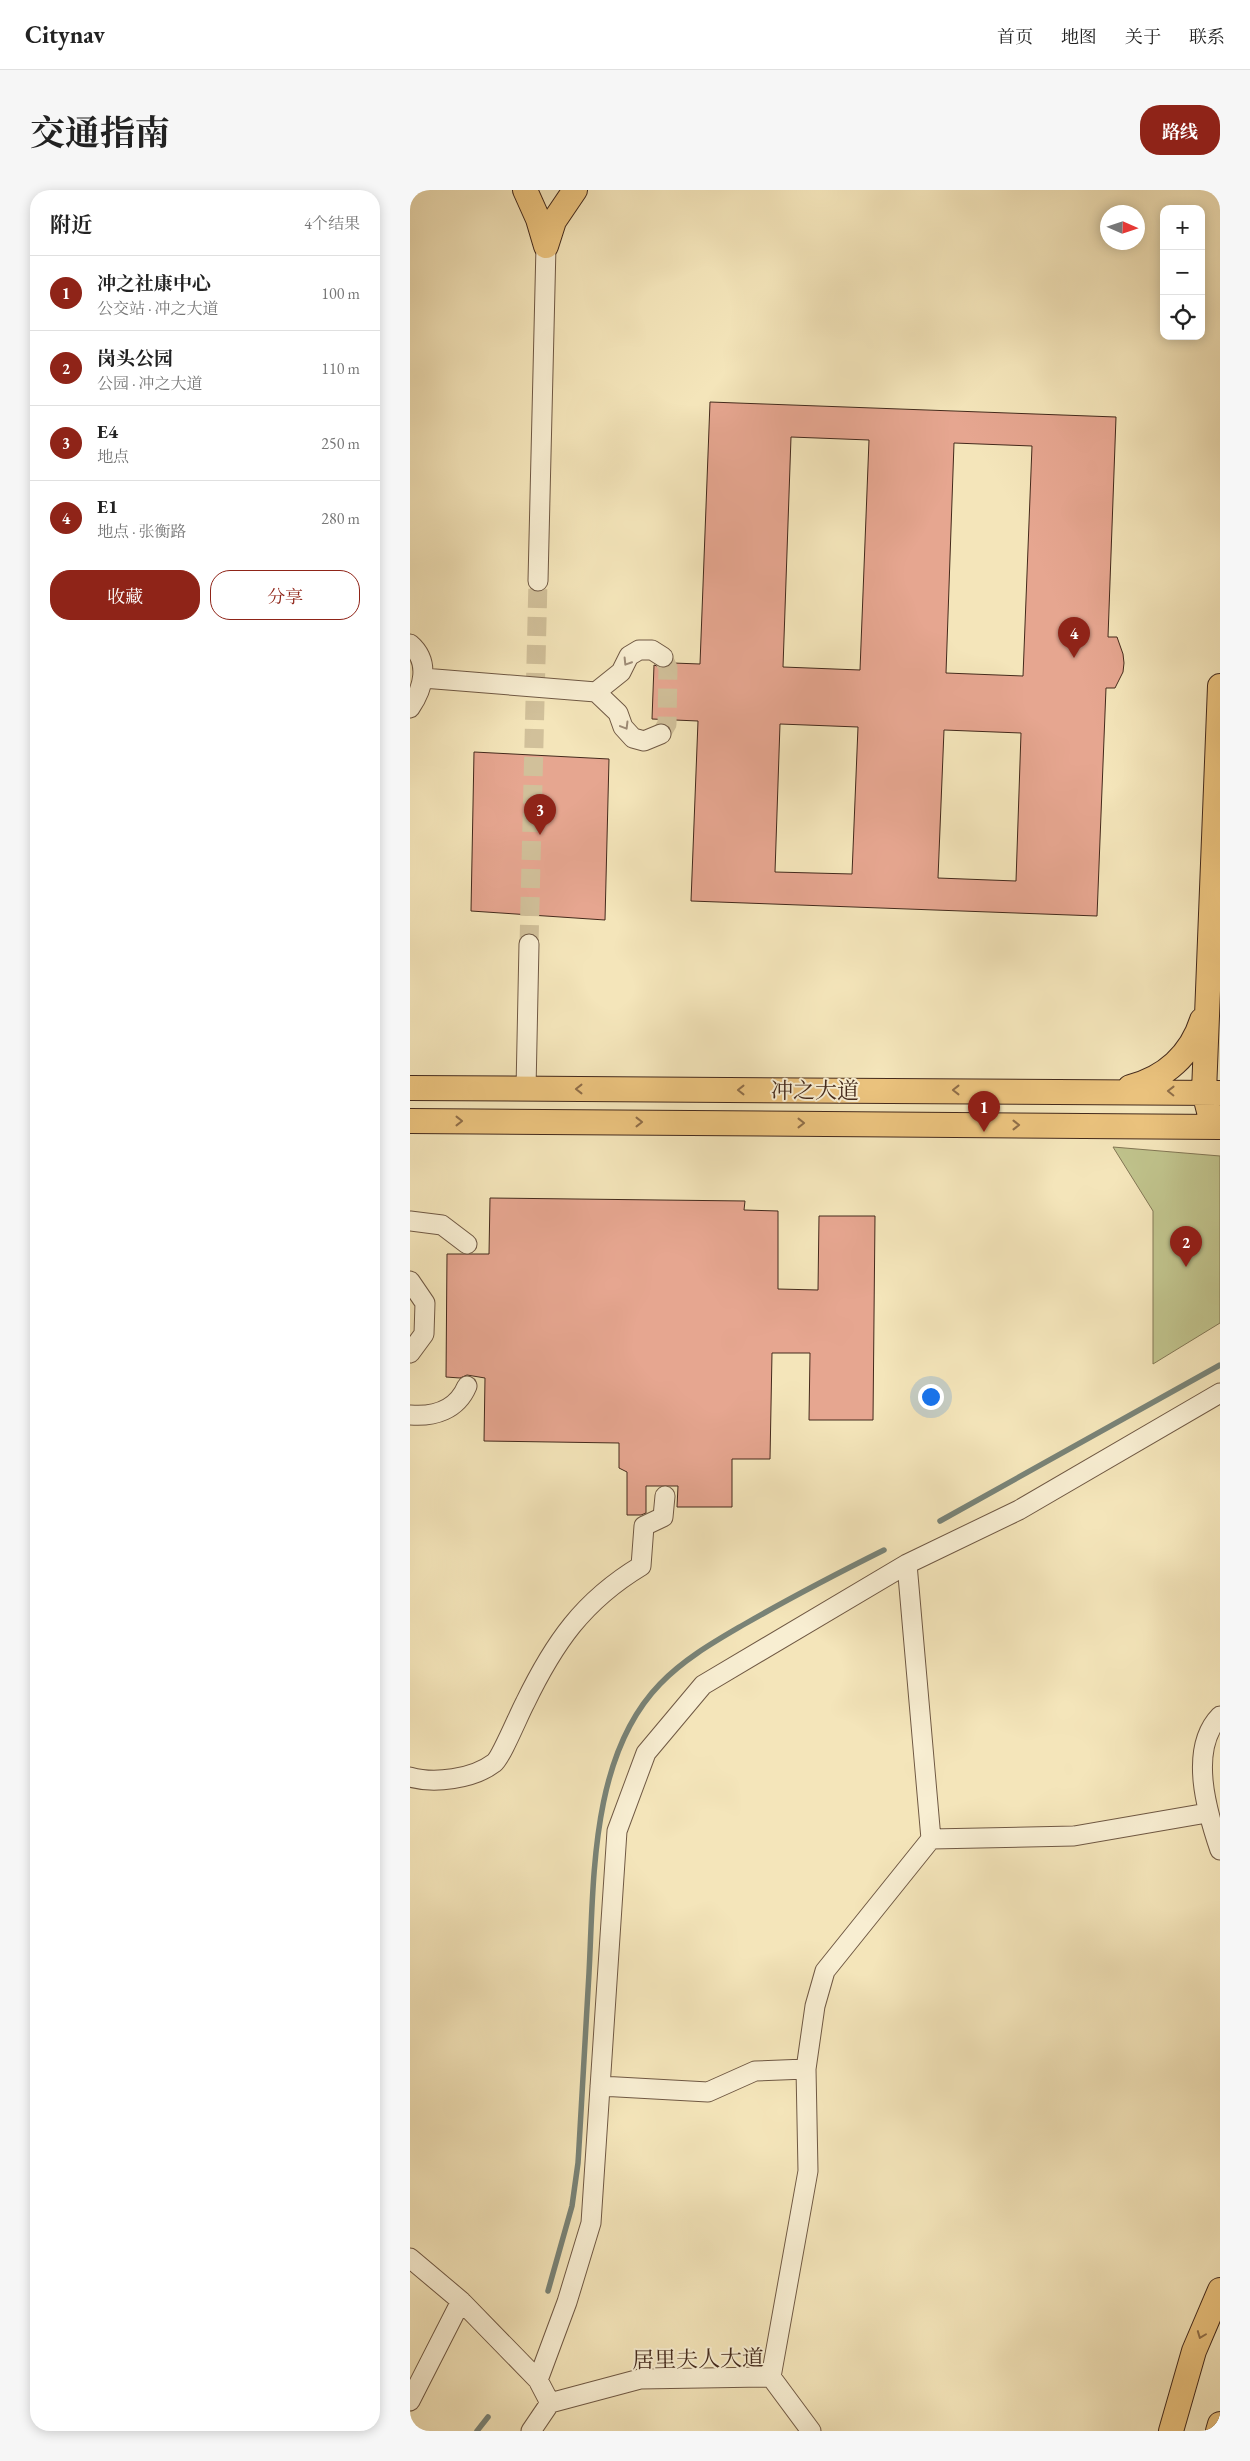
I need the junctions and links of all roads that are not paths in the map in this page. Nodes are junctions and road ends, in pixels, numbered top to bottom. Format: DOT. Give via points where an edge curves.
graph roads {
  1 [pos="524,190"];
  2 [pos="575,190"];
  3 [pos="546,246"];
  4 [pos="538,581"];
  5 [pos="410,644"];
  6 [pos="663,657"];
  7 [pos="423,678"];
  8 [pos="1220,686"];
  9 [pos="596,692"];
  10 [pos="410,708"];
  11 [pos="661,734"];
  12 [pos="529,944"];
  13 [pos="1208,994"];
  14 [pos="410,1088"];
  15 [pos="526,1089"];
  16 [pos="1111,1091"];
  17 [pos="1215,1109"];
  18 [pos="410,1120"];
  19 [pos="410,1221"];
  20 [pos="467,1244"];
  21 [pos="410,1281"];
  22 [pos="410,1353"];
  23 [pos="467,1386"];
  24 [pos="1220,1393"];
  25 [pos="410,1415"];
  26 [pos="664,1496"];
  27 [pos="907,1564"];
  28 [pos="1220,1716"];
  29 [pos="410,1777"];
  30 [pos="1207,1813"];
  31 [pos="931,1839"];
  32 [pos="1220,1850"];
  33 [pos="806,2069"];
  34 [pos="600,2086"];
  35 [pos="410,2258"];
  36 [pos="410,2274"];
  37 [pos="1220,2290"];
  38 [pos="461,2301"];
  39 [pos="771,2377"];
  40 [pos="538,2380"];
  41 [pos="410,2401"];
  42 [pos="550,2404"];
  43 [pos="1220,2424"];
  44 [pos="531,2431"];
  45 [pos="811,2431"];
  46 [pos="1171,2431"];
  47 [pos="1218,2431"];
  1 -- 3 [label="main road"];
  2 -- 3 [label="main road" via="554,221"];
  3 -- 4 [label="street"];
  5 -- 7 [label="street" via="421,661"];
  6 -- 9 [label="street, one-way" via="652,650 639,650 629,656 621,672"];
  7 -- 9 [label="street"];
  7 -- 10 [label="street" via="420,694"];
  8 -- 13 [label="main road"];
  9 -- 11 [label="street, one-way" via="618,714 633,738 644,741"];
  12 -- 15 [label="street"];
  13 -- 16 [label="main road" via="1193,1043 1178,1063 1139,1085"];
  13 -- 17 [label="main road"];
  14 -- 15 [label="main road, 冲之大道"];
  16 -- 15 [label="main road, 冲之大道, one-way"];
  17 -- 16 [label="main road, 冲之大道, one-way"];
  18 -- 17 [label="main road, 冲之大道, one-way"];
  19 -- 20 [label="street" via="442,1224"];
  21 -- 22 [label="street" via="425,1303 424,1334"];
  23 -- 25 [label="street" via="462,1397 447,1410 426,1416"];
  24 -- 27 [label="street" via="1019,1510"];
  26 -- 29 [label="street" via="662,1516 644,1526 641,1566 589,1604 545,1660 495,1763 465,1776 426,1782"];
  27 -- 31 [label="street"];
  27 -- 34 [label="street" via="703,1685 646,1753 617,1831"];
  28 -- 30 [label="street" via="1211,1725 1201,1767"];
  30 -- 31 [label="street" via="1074,1836"];
  30 -- 32 [label="street"];
  31 -- 33 [label="street" via="825,1972 815,2006"];
  33 -- 34 [label="street" via="755,2071 708,2092"];
  33 -- 39 [label="street" via="808,2171"];
  34 -- 40 [label="street" via="591,2222 567,2302"];
  35 -- 38 [label="street"];
  36 -- 38 [label="street"];
  37 -- 46 [label="main road, one-way" via="1194,2352"];
  38 -- 40 [label="street"];
  38 -- 41 [label="street"];
  39 -- 42 [label="street, 居里夫人大道" via="640,2379"];
  39 -- 45 [label="street, 居里夫人大道"];
  40 -- 42 [label="street"];
  42 -- 44 [label="street"];
  43 -- 47 [label="main road"];
}
